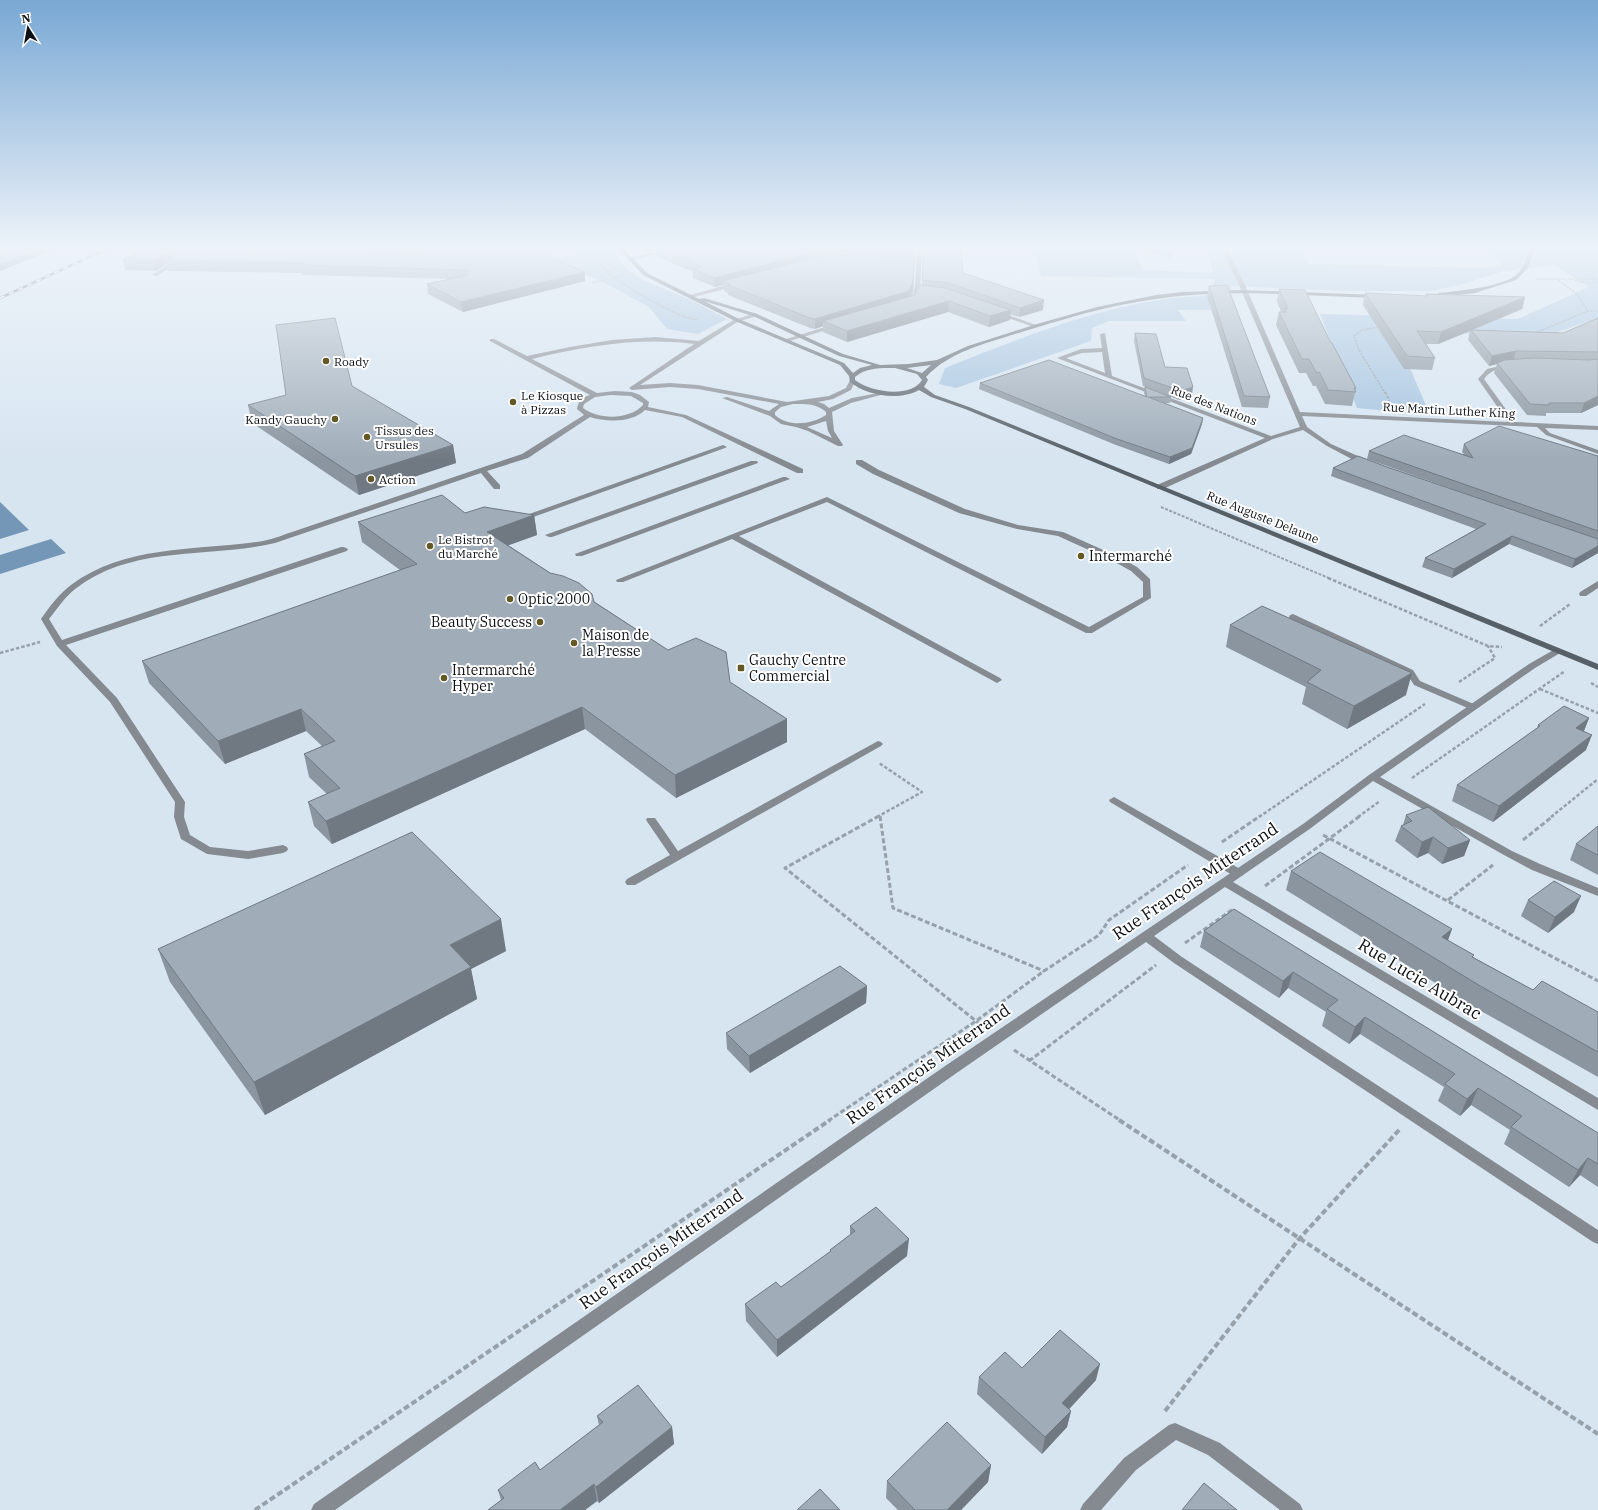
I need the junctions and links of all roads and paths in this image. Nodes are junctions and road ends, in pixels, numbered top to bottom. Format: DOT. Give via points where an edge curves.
graph roads {
  1 [pos="734,318"];
  2 [pos="743,318"];
  3 [pos="762,318"];
  4 [pos="1015,318"];
  5 [pos="1063,318"];
  6 [pos="1256,318"];
  7 [pos="1570,318"];
  8 [pos="737,320"];
  9 [pos="843,323"];
  10 [pos="1036,326"];
  11 [pos="1383,327"];
  12 [pos="1102,334"];
  13 [pos="798,336"];
  14 [pos="1540,337"];
  15 [pos="492,340"];
  16 [pos="786,340"];
  17 [pos="700,343"];
  18 [pos="1104,350"];
  19 [pos="527,358"];
  20 [pos="939,362"];
  21 [pos="881,366"];
  22 [pos="895,366"];
  23 [pos="1518,366"];
  24 [pos="923,376"];
  25 [pos="1109,377"];
  26 [pos="852,379"];
  27 [pos="632,388"];
  28 [pos="920,388"];
  29 [pos="624,393"];
  30 [pos="882,393"];
  31 [pos="596,395"];
  32 [pos="643,399"];
  33 [pos="808,402"];
  34 [pos="785,403"];
  35 [pos="644,408"];
  36 [pos="829,413"];
  37 [pos="1298,414"];
  38 [pos="589,415"];
  39 [pos="772,415"];
  40 [pos="1401,419"];
  41 [pos="792,424"];
  42 [pos="1513,424"];
  43 [pos="1539,425"];
  44 [pos="1304,428"];
  45 [pos="1598,428"];
  46 [pos="1271,438"];
  47 [pos="723,448"];
  48 [pos="1598,452"];
  49 [pos="859,462"];
  50 [pos="754,463"];
  51 [pos="1376,467"];
  52 [pos="483,471"];
  53 [pos="800,471"];
  54 [pos="786,479"];
  55 [pos="497,487"];
  56 [pos="1160,487"];
  57 [pos="522,518"];
  58 [pos="549,535"];
  59 [pos="733,536"];
  60 [pos="344,549"];
  61 [pos="579,554"];
  62 [pos="620,580"];
  63 [pos="1598,584"];
  64 [pos="1583,594"];
  65 [pos="1293,617"];
  66 [pos="1526,638"];
  67 [pos="58,641"];
  68 [pos="1488,646"];
  69 [pos="1557,651"];
  70 [pos="0,653"];
  71 [pos="1598,667"];
  72 [pos="1567,669"];
  73 [pos="997,680"];
  74 [pos="1540,688"];
  75 [pos="1441,693"];
  76 [pos="1473,707"];
  77 [pos="1598,713"];
  78 [pos="878,744"];
  79 [pos="863,753"];
  80 [pos="1373,777"];
  81 [pos="1395,790"];
  82 [pos="1114,800"];
  83 [pos="880,816"];
  84 [pos="651,820"];
  85 [pos="1307,826"];
  86 [pos="1329,838"];
  87 [pos="283,849"];
  88 [pos="1205,854"];
  89 [pos="677,857"];
  90 [pos="1238,873"];
  91 [pos="632,882"];
  92 [pos="1225,882"];
  93 [pos="1598,892"];
  94 [pos="1248,898"];
  95 [pos="1146,936"];
  96 [pos="1170,954"];
  97 [pos="1044,971"];
  98 [pos="1598,981"];
  99 [pos="976,1021"];
  100 [pos="998,1038"];
  101 [pos="1029,1061"];
  102 [pos="1598,1104"];
  103 [pos="1413,1116"];
  104 [pos="1598,1238"];
  105 [pos="1299,1239"];
  106 [pos="1598,1434"];
  107 [pos="1165,1438"];
  108 [pos="255,1510"];
  109 [pos="320,1510"];
  110 [pos="1089,1510"];
  111 [pos="1294,1510"];
  1 -- 8 [label="street"];
  2 -- 8 [label="street"];
  3 -- 13 [label="street"];
  4 -- 10 [label="street"];
  5 -- 10 [label="street"];
  6 -- 37 [label="street"];
  7 -- 14 [label="path" via="1532,334"];
  8 -- 16 [label="street"];
  8 -- 17 [label="street"];
  9 -- 13 [label="street"];
  10 -- 20 [label="street"];
  11 -- 40 [label="path" via="1362,330 1354,336 1359,350"];
  12 -- 18 [label="street"];
  13 -- 16 [label="street"];
  13 -- 21 [label="street" via="841,355"];
  15 -- 19 [label="street"];
  16 -- 26 [label="street" via="842,364"];
  17 -- 19 [label="street" via="669,338 621,340 594,343"];
  17 -- 27 [label="street"];
  18 -- 25 [label="street"];
  18 -- 25 [label="street, Rue des Nations" via="1080,351 1060,358"];
  19 -- 31 [label="street"];
  20 -- 22 [label="street"];
  20 -- 24 [label="street"];
  21 -- 22 [label="street"];
  21 -- 26 [label="street" via="863,370"];
  22 -- 24 [label="street"];
  23 -- 42 [label="street" via="1494,368 1484,373 1481,379"];
  24 -- 28 [label="street" via="924,384"];
  25 -- 46 [label="street, Rue des Nations"];
  26 -- 30 [label="street" via="862,389"];
  26 -- 33 [label="street" via="849,388 831,398"];
  27 -- 29 [label="street"];
  27 -- 34 [label="street" via="670,385 698,387"];
  28 -- 30 [label="street" via="903,393"];
  28 -- 56 [label="street, Rue Auguste Delaune" via="933,396"];
  29 -- 31 [label="street"];
  29 -- 32 [label="street"];
  30 -- 36 [label="street" via="840,404"];
  31 -- 38 [label="street" via="579,405 580,409"];
  32 -- 35 [label="street" via="646,402"];
  32 -- 39 [label="street" via="650,392 668,389 694,392 738,401"];
  33 -- 34 [label="street"];
  33 -- 36 [label="street" via="822,405"];
  34 -- 39 [label="street" via="774,408"];
  35 -- 38 [label="street" via="620,418 598,418"];
  35 -- 53 [label="street" via="684,416"];
  36 -- 41 [label="street" via="819,422"];
  36 -- 41 [label="street" via="831,430 840,445"];
  37 -- 40 [label="street, Rue Martin Luther King"];
  37 -- 44 [label="street"];
  38 -- 52 [label="street" via="525,456"];
  39 -- 41 [label="street" via="778,420"];
  40 -- 42 [label="street, Rue Martin Luther King"];
  42 -- 43 [label="street, Rue Martin Luther King"];
  43 -- 45 [label="street, Rue Martin Luther King"];
  43 -- 48 [label="street" via="1548,434"];
  44 -- 46 [label="street"];
  44 -- 51 [label="street" via="1350,457"];
  46 -- 56 [label="street"];
  47 -- 57 [label="street"];
  49 -- 59 [label="street" via="962,511 1017,527 1060,534 1116,559 1134,569 1147,581 1146,598 1089,630 827,499"];
  50 -- 58 [label="street"];
  52 -- 55 [label="street"];
  52 -- 67 [label="street" via="264,542 129,560 91,576 74,586 57,602 45,619"];
  54 -- 61 [label="street"];
  56 -- 66 [label="street, Rue Auguste Delaune"];
  59 -- 62 [label="street"];
  59 -- 73 [label="street"];
  60 -- 67 [label="street"];
  63 -- 64 [label="street"];
  64 -- 66 [label="path"];
  65 -- 75 [label="street" via="1410,672 1417,683"];
  66 -- 69 [label="street, Rue Auguste Delaune"];
  67 -- 70 [label="path"];
  67 -- 87 [label="street" via="114,700 180,802 178,817 185,838 207,850 248,855"];
  68 -- 75 [label="path" via="1495,658"];
  69 -- 71 [label="street, Rue Auguste Delaune"];
  69 -- 76 [label="street, Rue François Mitterrand"];
  72 -- 74 [label="path"];
  74 -- 77 [label="path"];
  74 -- 81 [label="path"];
  75 -- 76 [label="street"];
  75 -- 88 [label="path"];
  76 -- 80 [label="street, Rue François Mitterrand"];
  78 -- 79 [label="street"];
  79 -- 83 [label="path" via="922,792"];
  79 -- 89 [label="street"];
  80 -- 81 [label="street"];
  80 -- 85 [label="street, Rue François Mitterrand"];
  81 -- 86 [label="path"];
  81 -- 93 [label="street" via="1508,853"];
  82 -- 88 [label="street"];
  83 -- 97 [label="path" via="893,908"];
  83 -- 99 [label="path" via="785,868"];
  84 -- 89 [label="street"];
  85 -- 86 [label="path"];
  85 -- 90 [label="street, Rue François Mitterrand"];
  86 -- 94 [label="path"];
  86 -- 98 [label="path"];
  88 -- 90 [label="street"];
  88 -- 97 [label="path" via="1109,920 1099,935"];
  89 -- 91 [label="street"];
  90 -- 92 [label="street, Rue François Mitterrand"];
  92 -- 94 [label="street, Rue Lucie Aubrac"];
  92 -- 95 [label="street, Rue François Mitterrand"];
  94 -- 96 [label="path"];
  94 -- 102 [label="street, Rue Lucie Aubrac"];
  95 -- 96 [label="street"];
  95 -- 100 [label="street, Rue François Mitterrand"];
  96 -- 101 [label="path"];
  96 -- 103 [label="street"];
  97 -- 99 [label="path"];
  99 -- 100 [label="path"];
  99 -- 108 [label="path"];
  100 -- 101 [label="path"];
  100 -- 109 [label="street, Rue François Mitterrand"];
  101 -- 105 [label="path"];
  103 -- 104 [label="street"];
  103 -- 105 [label="path"];
  105 -- 106 [label="path"];
  105 -- 107 [label="path" via="1162,1415"];
  107 -- 110 [label="street" via="1130,1464"];
  107 -- 111 [label="street" via="1175,1431 1214,1449"];
}
